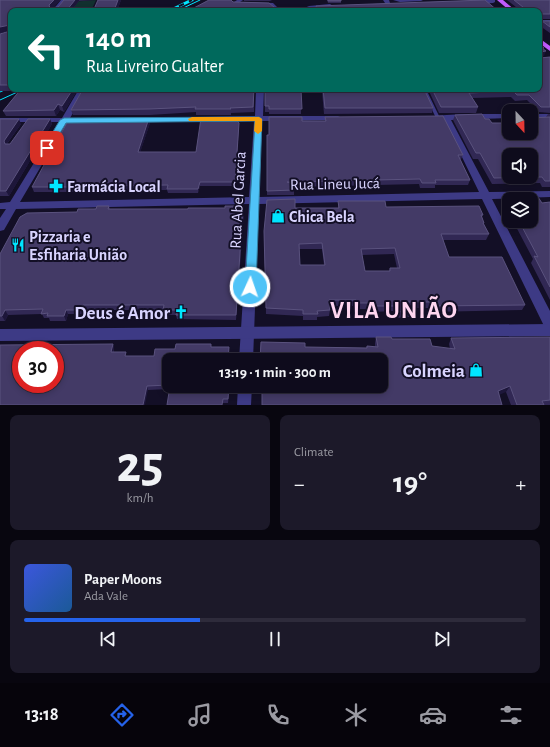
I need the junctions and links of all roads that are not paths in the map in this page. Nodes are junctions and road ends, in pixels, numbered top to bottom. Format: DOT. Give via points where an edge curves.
graph roads {
  1 [pos="64,0"];
  2 [pos="240,0"];
  3 [pos="396,0"];
  4 [pos="500,0"];
  5 [pos="492,1"];
  6 [pos="388,2"];
  7 [pos="424,2"];
  8 [pos="470,2"];
  9 [pos="381,5"];
  10 [pos="334,6"];
  11 [pos="57,8"];
  12 [pos="275,8"];
  13 [pos="309,8"];
  14 [pos="501,8"];
  15 [pos="509,8"];
  16 [pos="542,34"];
  17 [pos="550,41"];
  18 [pos="542,42"];
  19 [pos="550,49"];
  20 [pos="81,92"];
  21 [pos="260,92"];
  22 [pos="426,92"];
  23 [pos="502,116"];
  24 [pos="538,116"];
  25 [pos="550,116"];
  26 [pos="344,118"];
  27 [pos="423,118"];
  28 [pos="442,118"];
  29 [pos="259,119"];
  30 [pos="0,120"];
  31 [pos="64,120"];
  32 [pos="88,120"];
  33 [pos="127,120"];
  34 [pos="550,194"];
  35 [pos="484,195"];
  36 [pos="255,200"];
  37 [pos="0,206"];
  38 [pos="13,206"];
  39 [pos="0,227"];
  40 [pos="550,324"];
  41 [pos="550,330"];
  42 [pos="248,334"];
  43 [pos="0,335"];
  44 [pos="247,353"];
  45 [pos="245,393"];
  46 [pos="244,405"];
  1 -- 11 [label="street"];
  2 -- 12 [label="street" via="235,4 270,4"];
  3 -- 7 [label="lane"];
  4 -- 15 [label="main road"];
  5 -- 8 [label="street"];
  5 -- 14 [label="main road"];
  6 -- 7 [label="street"];
  6 -- 9 [label="street"];
  10 -- 13 [label="street"];
  16 -- 17 [label="main road"];
  18 -- 19 [label="main road"];
  20 -- 31 [label="street"];
  21 -- 29 [label="street, Rua Abel Garcia"];
  22 -- 28 [label="lane"];
  23 -- 28 [label="street"];
  24 -- 25 [label="street"];
  26 -- 29 [label="street"];
  27 -- 28 [label="street"];
  28 -- 35 [label="street"];
  29 -- 33 [label="street"];
  29 -- 36 [label="street, Rua Abel Garcia"];
  30 -- 31 [label="street" via="26,124"];
  31 -- 32 [label="street"];
  31 -- 38 [label="street"];
  34 -- 35 [label="street, Rua Lineu Jucá"];
  35 -- 36 [label="street, Rua Lineu Jucá"];
  35 -- 40 [label="street"];
  36 -- 38 [label="street, Rua Lineu Jucá"];
  36 -- 42 [label="street, Rua Abel Garcia"];
  37 -- 38 [label="street, Rua Lineu Jucá"];
  38 -- 39 [label="street"];
  41 -- 42 [label="street"];
  42 -- 43 [label="street"];
  42 -- 44 [label="street, Rua Abel Garcia"];
  45 -- 46 [label="street"];
}
